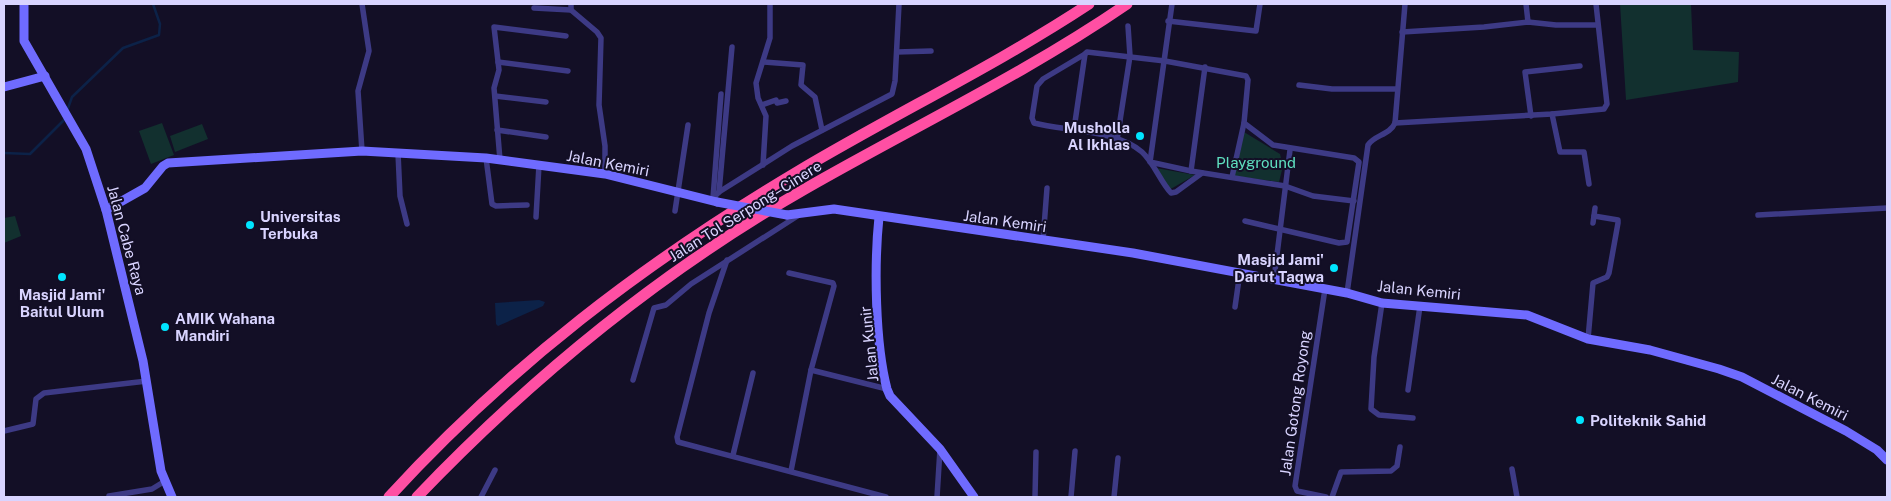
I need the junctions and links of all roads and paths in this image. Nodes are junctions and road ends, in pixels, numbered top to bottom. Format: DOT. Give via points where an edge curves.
graph roads {
  1 [pos="24,4"];
  2 [pos="362,4"];
  3 [pos="770,4"];
  4 [pos="899,4"];
  5 [pos="1090,4"];
  6 [pos="1127,4"];
  7 [pos="1172,4"];
  8 [pos="1260,4"];
  9 [pos="1406,4"];
  10 [pos="1526,4"];
  11 [pos="1596,4"];
  12 [pos="571,7"];
  13 [pos="534,8"];
  14 [pos="1168,21"];
  15 [pos="1528,22"];
  16 [pos="1597,25"];
  17 [pos="1128,26"];
  18 [pos="1402,32"];
  19 [pos="566,36"];
  20 [pos="732,47"];
  21 [pos="932,51"];
  22 [pos="897,52"];
  23 [pos="1084,54"];
  24 [pos="1130,56"];
  25 [pos="1165,61"];
  26 [pos="498,62"];
  27 [pos="764,62"];
  28 [pos="1580,66"];
  29 [pos="1205,67"];
  30 [pos="568,71"];
  31 [pos="45,76"];
  32 [pos="1299,85"];
  33 [pos="4,87"];
  34 [pos="1397,89"];
  35 [pos="721,94"];
  36 [pos="494,96"];
  37 [pos="786,101"];
  38 [pos="546,102"];
  39 [pos="762,104"];
  40 [pos="1552,114"];
  41 [pos="1531,116"];
  42 [pos="1244,123"];
  43 [pos="1395,123"];
  44 [pos="688,125"];
  45 [pos="1074,128"];
  46 [pos="497,130"];
  47 [pos="822,130"];
  48 [pos="546,137"];
  49 [pos="1117,140"];
  50 [pos="1290,150"];
  51 [pos="362,151"];
  52 [pos="398,153"];
  53 [pos="486,158"];
  54 [pos="500,160"];
  55 [pos="1150,162"];
  56 [pos="539,165"];
  57 [pos="763,165"];
  58 [pos="1191,172"];
  59 [pos="1202,173"];
  60 [pos="605,174"];
  61 [pos="1232,177"];
  62 [pos="1590,184"];
  63 [pos="1285,186"];
  64 [pos="1047,188"];
  65 [pos="678,193"];
  66 [pos="715,198"];
  67 [pos="1354,202"];
  68 [pos="527,205"];
  69 [pos="1595,208"];
  70 [pos="1887,208"];
  71 [pos="106,210"];
  72 [pos="675,211"];
  73 [pos="799,215"];
  74 [pos="1758,215"];
  75 [pos="536,216"];
  76 [pos="879,217"];
  77 [pos="1245,221"];
  78 [pos="407,224"];
  79 [pos="1280,230"];
  80 [pos="1043,240"];
  81 [pos="727,260"];
  82 [pos="1240,272"];
  83 [pos="789,273"];
  84 [pos="1274,279"];
  85 [pos="1325,289"];
  86 [pos="1347,293"];
  87 [pos="1382,303"];
  88 [pos="1420,306"];
  89 [pos="1235,307"];
  90 [pos="1588,340"];
  91 [pos="811,370"];
  92 [pos="753,373"];
  93 [pos="146,380"];
  94 [pos="632,380"];
  95 [pos="887,389"];
  96 [pos="1408,390"];
  97 [pos="1413,418"];
  98 [pos="4,431"];
  99 [pos="1400,447"];
  100 [pos="940,449"];
  101 [pos="1075,451"];
  102 [pos="1036,452"];
  103 [pos="733,455"];
  104 [pos="1118,458"];
  105 [pos="1887,460"];
  106 [pos="1512,469"];
  107 [pos="494,470"];
  108 [pos="791,471"];
  109 [pos="165,481"];
  110 [pos="109,496"];
  111 [pos="172,497"];
  112 [pos="389,497"];
  113 [pos="417,497"];
  114 [pos="481,497"];
  115 [pos="886,497"];
  116 [pos="937,497"];
  117 [pos="974,497"];
  118 [pos="1035,497"];
  119 [pos="1072,497"];
  120 [pos="1114,497"];
  121 [pos="1326,497"];
  122 [pos="1332,497"];
  123 [pos="1516,497"];
  1 -- 31 [label="street, Jalan Cabe Raya" via="24,41"];
  2 -- 51 [label="street" via="369,51 358,91"];
  3 -- 27 [label="street" via="770,38"];
  4 -- 22 [label="street"];
  5 -- 112 [label="highway, Jalan Tol Serpong–Cinere" via="1005,57 900,112 795,173 679,246 617,291 506,381 439,442"];
  6 -- 113 [label="highway, Jalan Tol Serpong–Cinere" via="1013,76 803,190 678,270 560,360 504,410"];
  7 -- 14 [label="street"];
  8 -- 14 [label="street" via="1256,31"];
  9 -- 18 [label="street"];
  10 -- 15 [label="street"];
  11 -- 16 [label="street"];
  12 -- 13 [label="street"];
  12 -- 60 [label="street" via="601,38 599,106"];
  14 -- 25 [label="street"];
  15 -- 16 [label="street"];
  15 -- 18 [label="street"];
  16 -- 40 [label="street" via="1606,107"];
  17 -- 24 [label="street"];
  18 -- 34 [label="street"];
  19 -- 26 [label="street" via="494,27"];
  20 -- 66 [label="street"];
  21 -- 22 [label="street"];
  22 -- 47 [label="street" via="892,94"];
  23 -- 24 [label="street"];
  23 -- 45 [label="street"];
  23 -- 45 [label="street" via="1037,86 1032,118 1035,124"];
  24 -- 25 [label="street"];
  24 -- 49 [label="street"];
  25 -- 29 [label="street"];
  25 -- 55 [label="street"];
  26 -- 30 [label="street"];
  26 -- 36 [label="street"];
  27 -- 39 [label="street" via="756,83"];
  27 -- 47 [label="street" via="803,65 801,87 815,97"];
  28 -- 41 [label="street" via="1525,72"];
  29 -- 42 [label="street" via="1246,76"];
  29 -- 58 [label="street"];
  31 -- 33 [label="street"];
  31 -- 71 [label="street, Jalan Cabe Raya" via="86,149"];
  32 -- 34 [label="street" via="1332,89"];
  34 -- 43 [label="street"];
  35 -- 66 [label="street"];
  36 -- 38 [label="street"];
  36 -- 46 [label="street"];
  37 -- 39 [label="street"];
  39 -- 57 [label="street" via="766,116"];
  40 -- 41 [label="street"];
  40 -- 62 [label="street" via="1559,149 1562,153 1584,152"];
  41 -- 43 [label="street"];
  42 -- 50 [label="street" via="1266,142"];
  42 -- 61 [label="street"];
  43 -- 86 [label="street" via="1392,129 1368,145"];
  44 -- 65 [label="street"];
  45 -- 49 [label="street"];
  46 -- 48 [label="street"];
  46 -- 54 [label="street"];
  47 -- 57 [label="street"];
  49 -- 55 [label="street" via="1135,147"];
  50 -- 63 [label="street"];
  50 -- 67 [label="street" via="1357,159"];
  51 -- 52 [label="street, Jalan Kemiri"];
  51 -- 71 [label="street, Jalan Kemiri" via="168,163 145,188"];
  52 -- 53 [label="street, Jalan Kemiri"];
  52 -- 78 [label="street" via="400,196"];
  53 -- 54 [label="street, Jalan Kemiri"];
  53 -- 68 [label="street" via="492,204"];
  54 -- 56 [label="street, Jalan Kemiri"];
  55 -- 58 [label="street"];
  55 -- 59 [label="street" via="1171,193"];
  56 -- 60 [label="street, Jalan Kemiri"];
  56 -- 75 [label="street"];
  57 -- 66 [label="street"];
  58 -- 59 [label="street"];
  59 -- 61 [label="street"];
  60 -- 65 [label="street, Jalan Kemiri"];
  61 -- 63 [label="street"];
  63 -- 67 [label="street" via="1313,196"];
  63 -- 79 [label="street"];
  64 -- 80 [label="street"];
  65 -- 66 [label="street, Jalan Kemiri"];
  65 -- 72 [label="street"];
  66 -- 73 [label="street, Jalan Kemiri, bridge"];
  67 -- 79 [label="street" via="1346,242"];
  69 -- 90 [label="street" via="1594,219 1614,219 1618,223 1610,273 1593,283"];
  70 -- 74 [label="street"];
  71 -- 93 [label="street, Jalan Cabe Raya"];
  73 -- 76 [label="street, Jalan Kemiri" via="822,209"];
  73 -- 81 [label="street"];
  76 -- 80 [label="street, Jalan Kemiri"];
  76 -- 95 [label="street, Jalan Kunir" via="876,257 880,337"];
  77 -- 79 [label="street"];
  79 -- 84 [label="street"];
  80 -- 82 [label="street, Jalan Kemiri"];
  81 -- 94 [label="street" via="666,305 654,308"];
  81 -- 103 [label="street" via="708,313 677,438 680,443"];
  82 -- 84 [label="street, Jalan Kemiri"];
  82 -- 89 [label="street"];
  83 -- 91 [label="street" via="833,284"];
  84 -- 85 [label="street, Jalan Kemiri"];
  85 -- 86 [label="street, Jalan Kemiri"];
  85 -- 121 [label="street, Jalan Gotong Royong" via="1295,486 1297,491"];
  86 -- 87 [label="street, Jalan Kemiri"];
  87 -- 88 [label="street, Jalan Kemiri"];
  87 -- 97 [label="street" via="1371,409 1379,415"];
  88 -- 90 [label="street, Jalan Kemiri" via="1527,315"];
  88 -- 96 [label="street"];
  90 -- 105 [label="street, Jalan Kemiri" via="1650,350 1742,377 1846,431"];
  91 -- 95 [label="street"];
  91 -- 108 [label="street"];
  92 -- 103 [label="street"];
  93 -- 98 [label="street" via="44,393 36,399 33,424"];
  93 -- 109 [label="street, Jalan Cabe Raya"];
  95 -- 100 [label="street, Jalan Kunir"];
  99 -- 122 [label="street" via="1397,466 1391,471 1342,472"];
  100 -- 116 [label="street"];
  100 -- 117 [label="street, Jalan Kunir"];
  101 -- 119 [label="street"];
  102 -- 118 [label="street"];
  103 -- 108 [label="street"];
  104 -- 120 [label="street"];
  106 -- 123 [label="street"];
  107 -- 114 [label="street"];
  108 -- 115 [label="street"];
  109 -- 110 [label="street" via="152,489"];
  109 -- 111 [label="street, Jalan Cabe Raya"];
}
